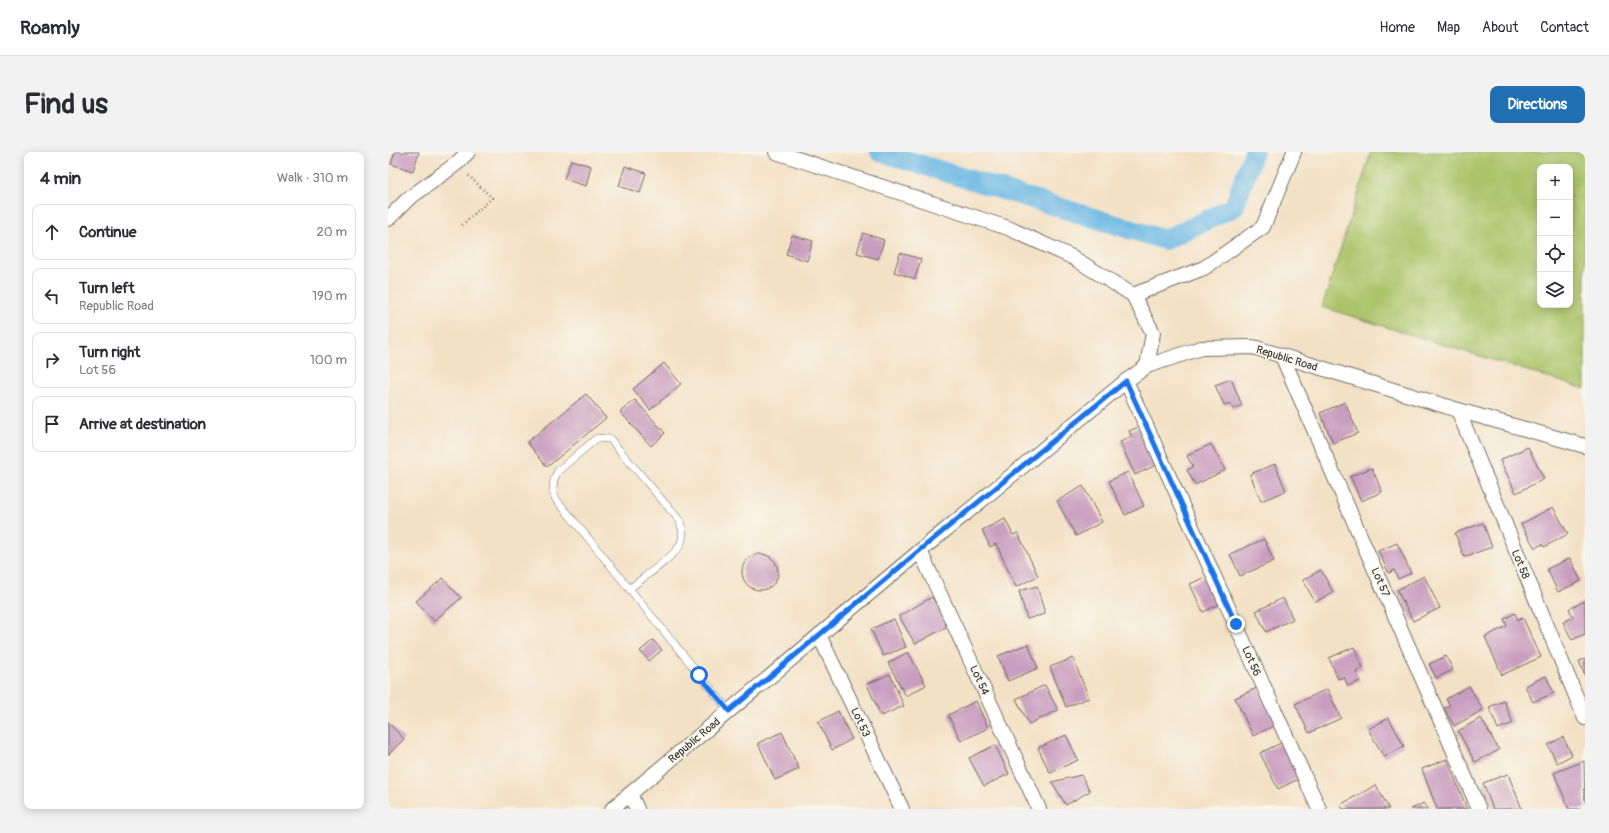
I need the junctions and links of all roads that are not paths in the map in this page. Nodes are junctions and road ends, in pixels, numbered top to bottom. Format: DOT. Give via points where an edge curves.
graph roads {
  1 [pos="468,152"];
  2 [pos="776,152"];
  3 [pos="1294,152"];
  4 [pos="388,219"];
  5 [pos="1133,294"];
  6 [pos="1282,356"];
  7 [pos="1147,366"];
  8 [pos="1126,381"];
  9 [pos="1458,410"];
  10 [pos="1585,446"];
  11 [pos="920,550"];
  12 [pos="629,589"];
  13 [pos="819,635"];
  14 [pos="729,711"];
  15 [pos="1585,718"];
  16 [pos="630,794"];
  17 [pos="612,809"];
  18 [pos="637,809"];
  19 [pos="902,809"];
  20 [pos="1039,809"];
  21 [pos="1319,809"];
  22 [pos="1479,809"];
  1 -- 4 [label="street" via="456,164 408,199"];
  2 -- 5 [label="street" via="1008,228 1072,257"];
  3 -- 5 [label="street" via="1263,226 1204,268"];
  5 -- 7 [label="street" via="1153,333"];
  6 -- 7 [label="street, Republic Road" via="1253,347 1201,348"];
  6 -- 9 [label="street, Republic Road"];
  6 -- 22 [label="street, Lot 57"];
  7 -- 8 [label="street, Republic Road"];
  8 -- 11 [label="street, Republic Road"];
  8 -- 21 [label="street, Lot 56"];
  9 -- 10 [label="street, Republic Road"];
  9 -- 15 [label="street, Lot 58"];
  11 -- 13 [label="street, Republic Road"];
  11 -- 20 [label="street, Lot 54"];
  12 -- 12 [label="lane" via="555,498 553,488 558,470 597,438 610,439 680,522 683,532 681,545 673,554"];
  12 -- 14 [label="lane"];
  13 -- 14 [label="street, Republic Road"];
  13 -- 19 [label="street, Lot 53"];
  14 -- 16 [label="street, Republic Road"];
  16 -- 17 [label="street, Republic Road"];
  16 -- 18 [label="street"];
}
